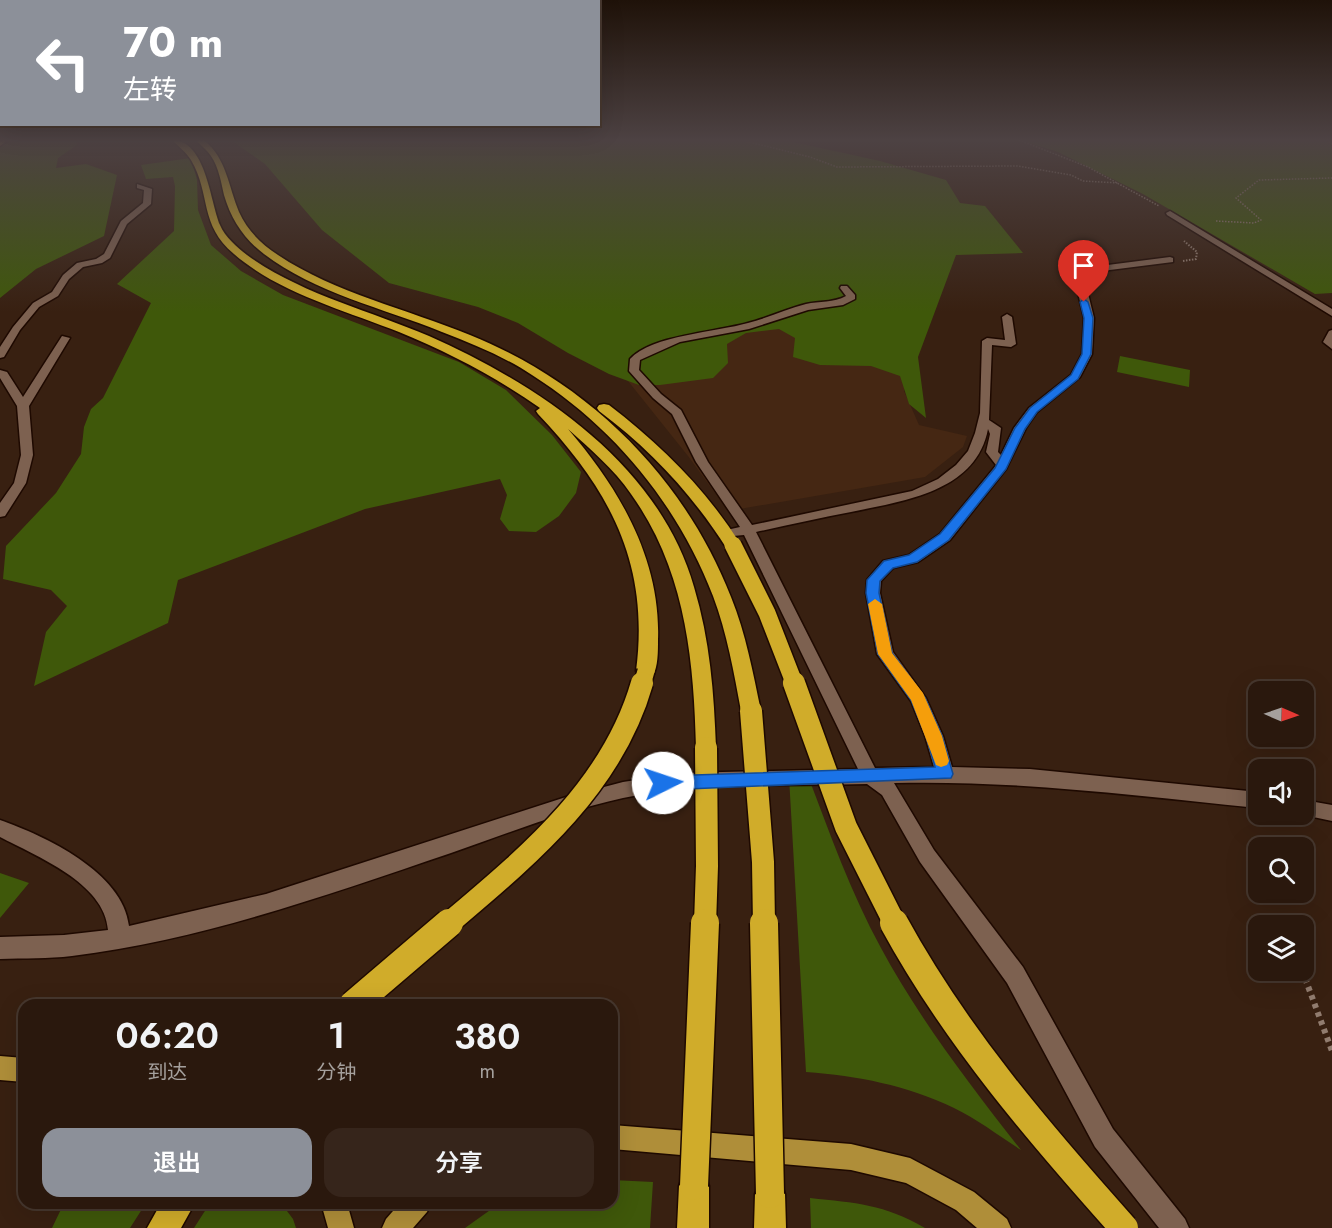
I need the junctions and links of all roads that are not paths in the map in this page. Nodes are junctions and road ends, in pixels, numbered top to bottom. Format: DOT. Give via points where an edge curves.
graph roads {
  1 [pos="147,197"];
  2 [pos="207,197"];
  3 [pos="230,197"];
  4 [pos="1170,213"];
  5 [pos="1170,260"];
  6 [pos="844,288"];
  7 [pos="1332,313"];
  8 [pos="1007,317"];
  9 [pos="1332,333"];
  10 [pos="65,338"];
  11 [pos="1332,346"];
  12 [pos="0,355"];
  13 [pos="537,372"];
  14 [pos="0,373"];
  15 [pos="511,382"];
  16 [pos="23,406"];
  17 [pos="986,423"];
  18 [pos="1002,465"];
  19 [pos="0,513"];
  20 [pos="736,536"];
  21 [pos="945,774"];
  22 [pos="870,776"];
  23 [pos="1248,799"];
  24 [pos="1314,810"];
  25 [pos="1332,813"];
  26 [pos="0,828"];
  27 [pos="119,939"];
  28 [pos="0,948"];
  29 [pos="360,999"];
  30 [pos="0,1068"];
  31 [pos="18,1070"];
  32 [pos="618,1138"];
  33 [pos="175,1209"];
  34 [pos="336,1209"];
  35 [pos="412,1209"];
  36 [pos="163,1228"];
  37 [pos="341,1228"];
  38 [pos="395,1228"];
  39 [pos="693,1228"];
  40 [pos="770,1228"];
  41 [pos="998,1228"];
  42 [pos="1124,1228"];
  43 [pos="1176,1228"];
  1 -- 12 [label="street" via="147,204 124,223 107,256 80,266 66,277 55,294 36,305"];
  2 -- 15 [label="highway" via="215,226 243,257 290,285 423,338"];
  3 -- 13 [label="highway" via="242,226 280,261 333,287 452,332"];
  4 -- 7 [label="street"];
  5 -- 18 [label="street" via="1092,270 1080,276 1089,318 1087,354 1075,377 1033,410"];
  6 -- 20 [label="street" via="852,297 850,300 677,340 635,359 634,370 677,412"];
  8 -- 17 [label="street" via="1011,344 987,341"];
  9 -- 11 [label="street" via="1328,342"];
  10 -- 16 [label="street"];
  13 -- 20 [label="highway" via="595,402 644,440"];
  13 -- 40 [label="highway, bridge" via="613,430 662,486 685,522 722,597 738,646 751,711 763,862"];
  14 -- 16 [label="street"];
  15 -- 29 [label="highway, bridge" via="576,448 623,520 640,563 647,597 650,633 646,671 636,711 621,741 579,802 521,862"];
  15 -- 39 [label="highway, bridge" via="570,421 622,472 673,553 698,639 706,748 707,866"];
  16 -- 19 [label="street" via="27,455 20,483"];
  17 -- 18 [label="street" via="995,428 993,452"];
  17 -- 20 [label="street" via="973,454 930,489"];
  18 -- 21 [label="street" via="945,537 913,559 888,564 874,580 885,654 918,698"];
  20 -- 22 [label="street" via="787,605"];
  20 -- 42 [label="highway, bridge" via="779,638 845,825 905,946 1017,1108"];
  21 -- 22 [label="street"];
  21 -- 23 [label="street" via="1030,777"];
  22 -- 27 [label="street" via="644,784 288,897 169,930"];
  22 -- 43 [label="street" via="888,789 927,856 1015,975 1104,1138"];
  24 -- 25 [label="street"];
  26 -- 27 [label="street" via="89,877 117,914"];
  27 -- 28 [label="street" via="69,946"];
  30 -- 31 [label="main road"];
  32 -- 41 [label="main road" via="851,1157 910,1171 965,1201"];
  33 -- 36 [label="highway"];
  34 -- 37 [label="main road"];
  35 -- 38 [label="main road"];
}
